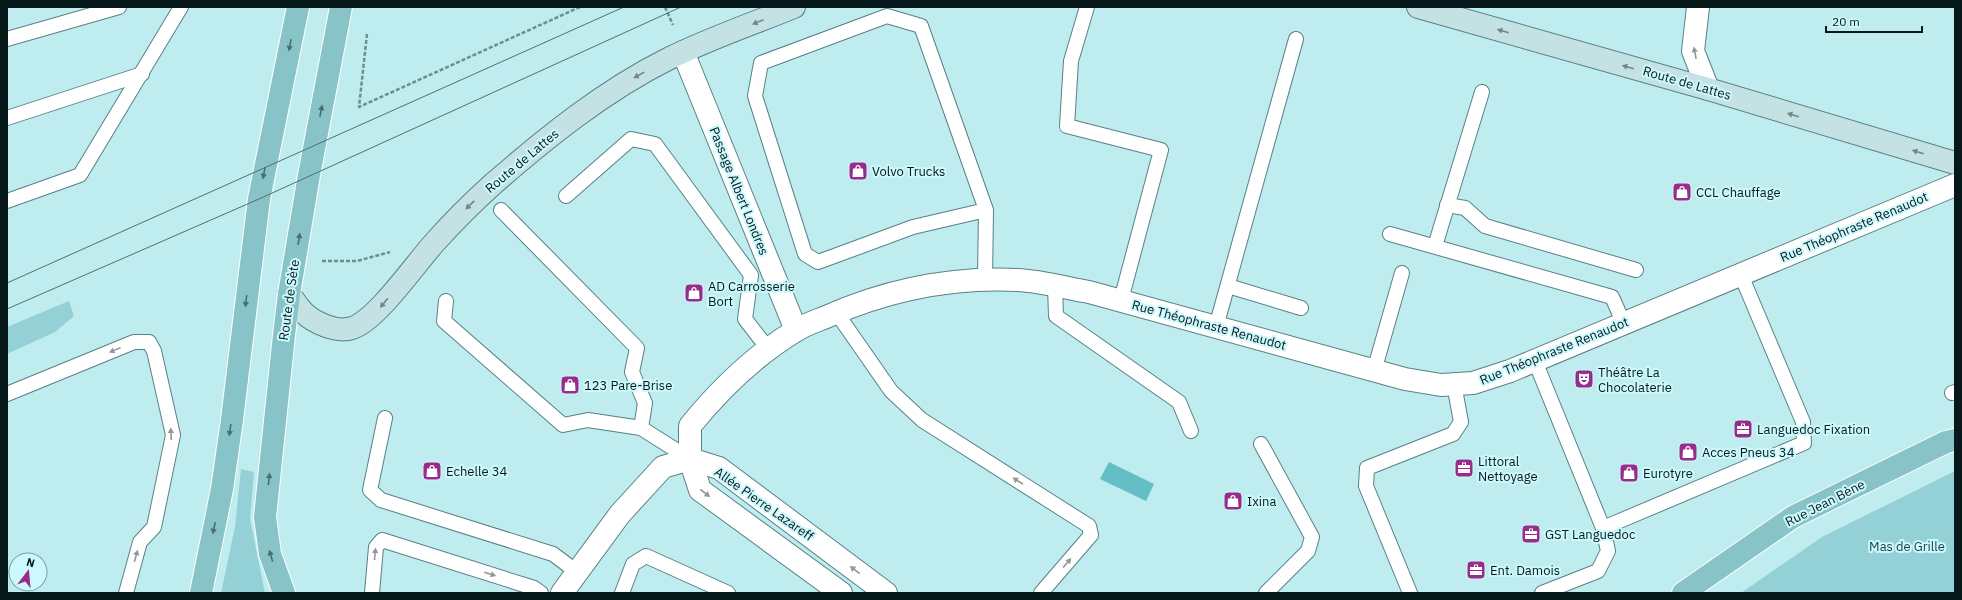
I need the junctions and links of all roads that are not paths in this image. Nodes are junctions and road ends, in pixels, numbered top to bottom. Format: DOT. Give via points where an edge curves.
graph roads {
  1 [pos="119,7"];
  2 [pos="181,7"];
  3 [pos="298,7"];
  4 [pos="341,7"];
  5 [pos="794,7"];
  6 [pos="1087,7"];
  7 [pos="1418,7"];
  8 [pos="1698,7"];
  9 [pos="7,39"];
  10 [pos="1296,39"];
  11 [pos="683,52"];
  12 [pos="142,74"];
  13 [pos="1708,89"];
  14 [pos="1482,92"];
  15 [pos="7,118"];
  16 [pos="1955,164"];
  17 [pos="1955,185"];
  18 [pos="566,196"];
  19 [pos="7,201"];
  20 [pos="1448,205"];
  21 [pos="501,210"];
  22 [pos="986,210"];
  23 [pos="1390,234"];
  24 [pos="1435,246"];
  25 [pos="1636,270"];
  26 [pos="1402,273"];
  27 [pos="1741,275"];
  28 [pos="985,280"];
  29 [pos="1055,286"];
  30 [pos="1228,286"];
  31 [pos="290,294"];
  32 [pos="446,300"];
  33 [pos="1121,300"];
  34 [pos="1302,308"];
  35 [pos="836,312"];
  36 [pos="1624,324"];
  37 [pos="1216,327"];
  38 [pos="796,330"];
  39 [pos="769,350"];
  40 [pos="1535,361"];
  41 [pos="1374,371"];
  42 [pos="1454,384"];
  43 [pos="7,394"];
  44 [pos="385,418"];
  45 [pos="641,428"];
  46 [pos="1191,431"];
  47 [pos="1955,440"];
  48 [pos="1261,444"];
  49 [pos="690,458"];
  50 [pos="1603,528"];
  51 [pos="577,572"];
  52 [pos="126,593"];
  53 [pos="201,593"];
  54 [pos="284,593"];
  55 [pos="372,593"];
  56 [pos="541,593"];
  57 [pos="562,593"];
  58 [pos="622,593"];
  59 [pos="728,593"];
  60 [pos="841,593"];
  61 [pos="886,593"];
  62 [pos="1042,593"];
  63 [pos="1266,593"];
  64 [pos="1410,593"];
  65 [pos="1542,593"];
  66 [pos="1683,593"];
  1 -- 9 [label="lane"];
  2 -- 12 [label="lane"];
  3 -- 53 [label="main road, one-way" via="259,199 225,466"];
  31 -- 4 [label="main road, Route de Sète, one-way" via="309,175"];
  5 -- 11 [label="street, Route de Lattes, one-way"];
  6 -- 33 [label="lane" via="1071,61 1067,126 1161,150"];
  13 -- 7 [label="street, Route de Lattes, one-way"];
  13 -- 8 [label="street, one-way" via="1693,51"];
  10 -- 30 [label="lane"];
  11 -- 31 [label="street, Route de Lattes, one-way" via="629,80 580,114 494,184 436,241 368,320 352,329 334,328 318,322 303,312"];
  11 -- 38 [label="street, Passage Albert Londres"];
  12 -- 15 [label="lane"];
  12 -- 19 [label="lane" via="80,175"];
  16 -- 13 [label="street, Route de Lattes, one-way"];
  14 -- 20 [label="lane"];
  17 -- 27 [label="street, Rue Théophraste Renaudot"];
  18 -- 39 [label="lane" via="631,139 655,144 751,275 745,319"];
  20 -- 24 [label="lane"];
  20 -- 25 [label="lane" via="1465,208 1485,226"];
  21 -- 45 [label="lane" via="637,348 632,372 645,403"];
  22 -- 22 [label="lane" via="921,26 887,16 761,63 755,96 805,254 818,262 913,227"];
  22 -- 28 [label="lane"];
  23 -- 24 [label="lane"];
  24 -- 36 [label="lane" via="1612,297"];
  26 -- 41 [label="lane"];
  27 -- 36 [label="street, Rue Théophraste Renaudot"];
  27 -- 50 [label="lane" via="1803,422 1804,443"];
  28 -- 29 [label="street, Rue Théophraste Renaudot" via="1019,280"];
  28 -- 35 [label="street, Rue Théophraste Renaudot" via="964,280 904,289"];
  29 -- 33 [label="street, Rue Théophraste Renaudot"];
  29 -- 46 [label="lane" via="1056,316 1179,402"];
  30 -- 34 [label="lane"];
  30 -- 37 [label="lane"];
  54 -- 31 [label="main road, Route de Sète, one-way" via="270,554 265,517"];
  32 -- 45 [label="lane" via="444,321 563,425 588,420"];
  33 -- 37 [label="street, Rue Théophraste Renaudot"];
  35 -- 38 [label="street, Rue Théophraste Renaudot"];
  62 -- 35 [label="lane, one-way" via="1091,536 1088,526 922,420 891,391"];
  36 -- 40 [label="street, Rue Théophraste Renaudot"];
  37 -- 41 [label="street, Rue Théophraste Renaudot"];
  38 -- 39 [label="street, Rue Théophraste Renaudot"];
  39 -- 49 [label="street, Rue Théophraste Renaudot" via="748,364 714,396 690,426"];
  40 -- 42 [label="street, Rue Théophraste Renaudot" via="1473,383"];
  40 -- 50 [label="lane"];
  41 -- 42 [label="street, Rue Théophraste Renaudot" via="1441,385"];
  42 -- 64 [label="lane" via="1461,422 1453,434 1367,468 1366,486"];
  52 -- 43 [label="lane, one-way" via="140,542 154,527 173,435 154,351 149,342 134,342"];
  44 -- 51 [label="lane" via="370,490 381,500 553,554"];
  45 -- 49 [label="lane"];
  47 -- 66 [label="main road, Rue Jean Bène" via="1946,442 1793,517"];
  48 -- 63 [label="lane" via="1312,537 1308,551"];
  49 -- 51 [label="street" via="663,467 620,514"];
  49 -- 60 [label="street, Allée Pierre Lazareff, one-way" via="700,490"];
  61 -- 49 [label="street, Allée Pierre Lazareff, one-way" via="719,468"];
  50 -- 65 [label="lane" via="1608,551 1598,571"];
  51 -- 57 [label="street"];
  55 -- 56 [label="lane, one-way" via="376,547 382,540 534,588"];
  58 -- 59 [label="lane" via="633,564 646,556"];
}
